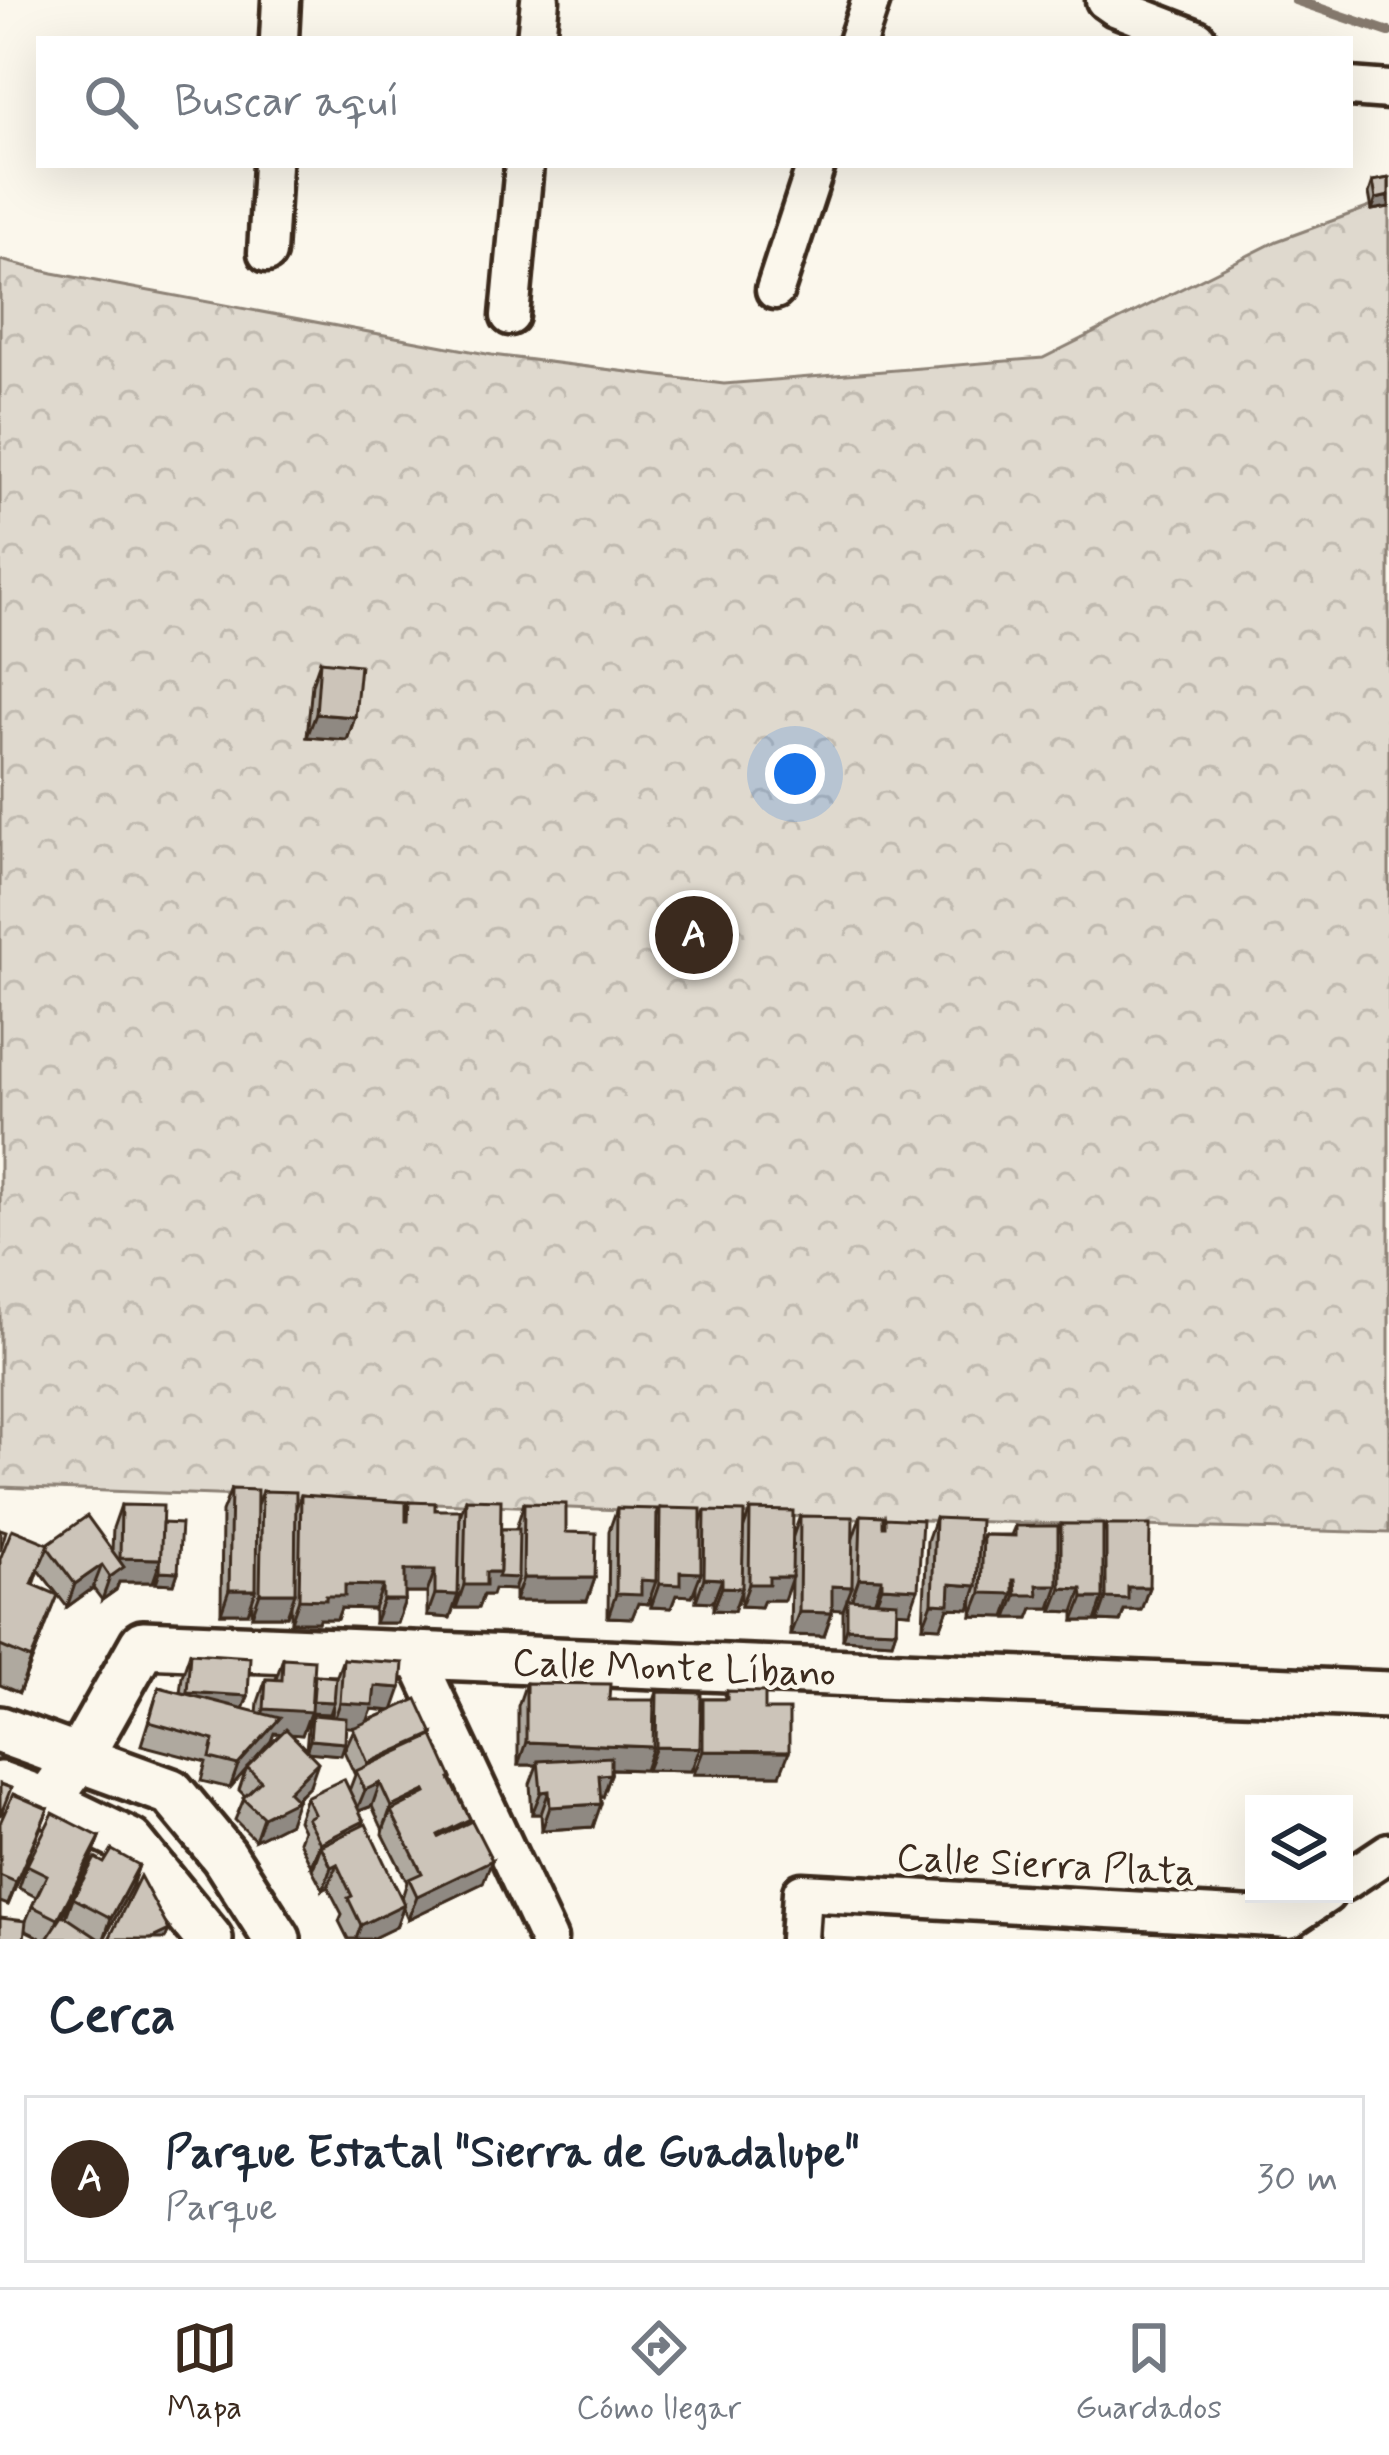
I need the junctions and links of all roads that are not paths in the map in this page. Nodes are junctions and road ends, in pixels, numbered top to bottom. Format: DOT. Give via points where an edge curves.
graph roads {
  1 [pos="281,0"];
  2 [pos="540,0"];
  3 [pos="871,0"];
  4 [pos="1105,0"];
  5 [pos="279,36"];
  6 [pos="536,36"];
  7 [pos="859,36"];
  8 [pos="1189,36"];
  9 [pos="1353,87"];
  10 [pos="1389,90"];
  11 [pos="272,168"];
  12 [pos="524,168"];
  13 [pos="815,168"];
  14 [pos="267,254"];
  15 [pos="775,290"];
  16 [pos="510,316"];
  17 [pos="415,1655"];
  18 [pos="1389,1695"];
  19 [pos="0,1730"];
  20 [pos="80,1758"];
  21 [pos="0,1785"];
  22 [pos="47,1802"];
  23 [pos="1389,1852"];
  24 [pos="1353,1876"];
  25 [pos="1313,1903"];
  26 [pos="209,1939"];
  27 [pos="277,1939"];
  28 [pos="548,1939"];
  29 [pos="800,1939"];
  1 -- 5 [label="street"];
  2 -- 6 [label="street"];
  3 -- 7 [label="street"];
  4 -- 8 [label="street"];
  9 -- 10 [label="street"];
  11 -- 14 [label="street"];
  12 -- 16 [label="street"];
  13 -- 15 [label="street"];
  17 -- 18 [label="street, Calle Monte Líbano"];
  17 -- 20 [label="street, Calle Monte Líbano" via="143,1644"];
  17 -- 28 [label="street"];
  19 -- 20 [label="street"];
  20 -- 22 [label="street, Calle Monte Líbano"];
  20 -- 27 [label="street" via="171,1792"];
  21 -- 22 [label="street"];
  22 -- 26 [label="street" via="130,1842"];
  23 -- 24 [label="street"];
  25 -- 29 [label="street, Calle Sierra Plata" via="1289,1919 802,1892"];
}
